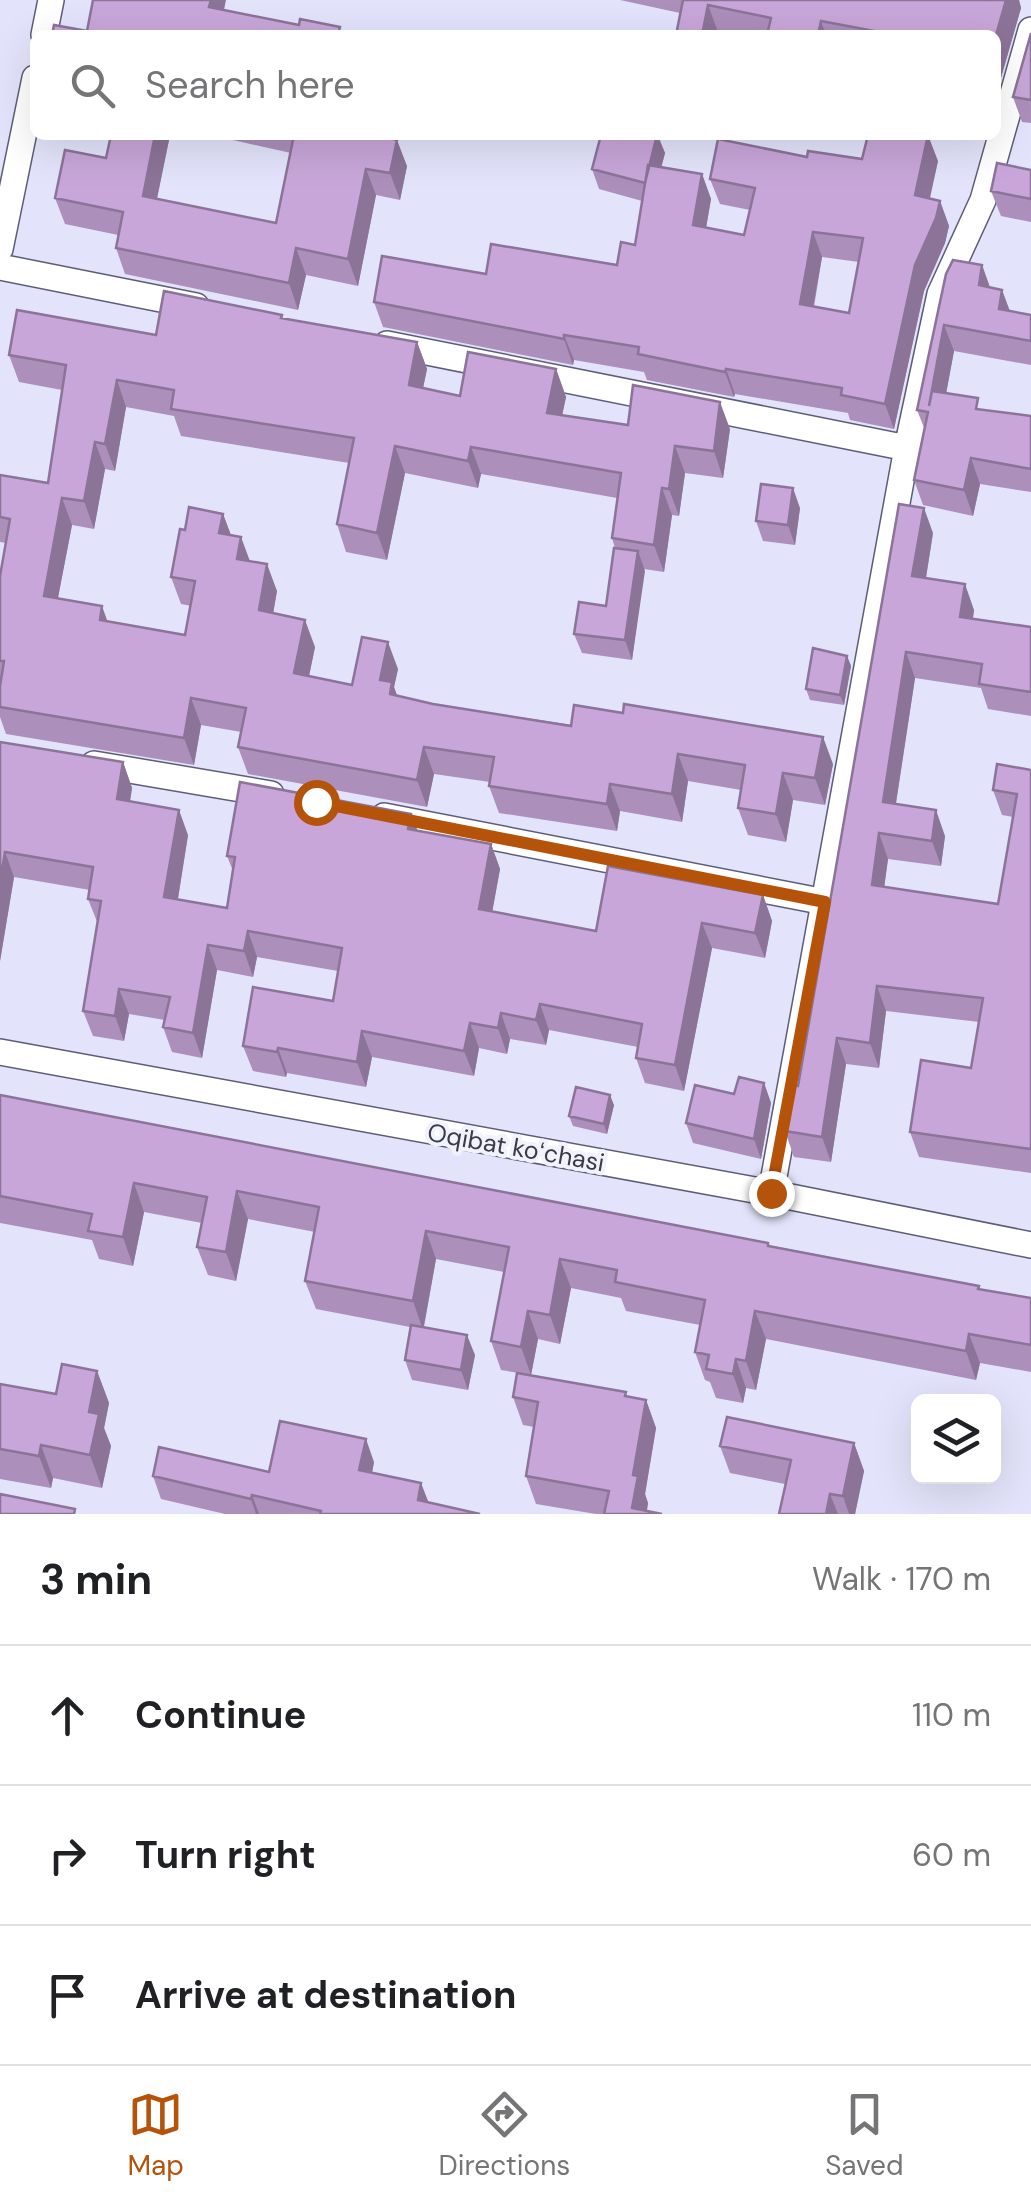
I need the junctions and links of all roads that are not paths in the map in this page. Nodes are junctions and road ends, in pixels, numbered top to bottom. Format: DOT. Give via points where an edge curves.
graph roads {
  1 [pos="51,0"];
  2 [pos="45,30"];
  3 [pos="1031,30"];
  4 [pos="30,102"];
  5 [pos="1001,139"];
  6 [pos="1001,140"];
  7 [pos="0,248"];
  8 [pos="0,267"];
  9 [pos="212,310"];
  10 [pos="367,340"];
  11 [pos="908,448"];
  12 [pos="74,761"];
  13 [pos="297,799"];
  14 [pos="355,810"];
  15 [pos="825,902"];
  16 [pos="0,1052"];
  17 [pos="771,1193"];
  18 [pos="1031,1244"];
  1 -- 2 [label="street"];
  3 -- 5 [label="street"];
  4 -- 7 [label="street"];
  6 -- 11 [label="street" via="984,200 940,294"];
  8 -- 9 [label="street"];
  10 -- 11 [label="street"];
  11 -- 15 [label="street"];
  12 -- 13 [label="street"];
  14 -- 15 [label="street"];
  15 -- 17 [label="street"];
  16 -- 17 [label="street, Oqibat koʻchasi"];
  17 -- 18 [label="street, Oqibat koʻchasi"];
}
